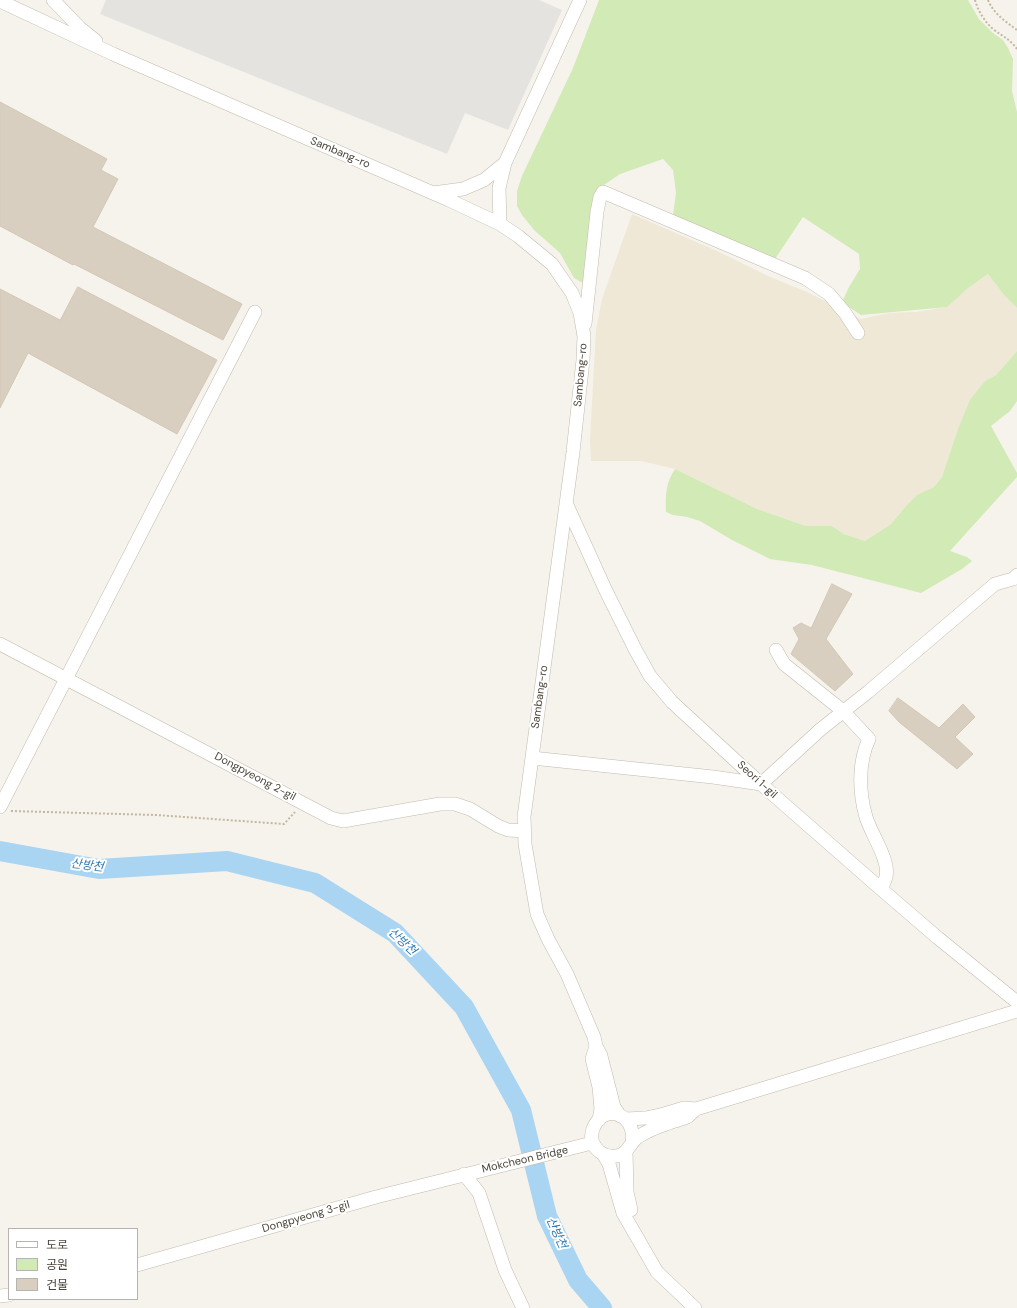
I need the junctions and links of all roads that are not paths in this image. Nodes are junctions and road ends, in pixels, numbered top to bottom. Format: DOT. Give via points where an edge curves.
graph roads {
  1 [pos="53,0"];
  2 [pos="580,0"];
  3 [pos="0,1"];
  4 [pos="113,54"];
  5 [pos="505,163"];
  6 [pos="433,193"];
  7 [pos="500,224"];
  8 [pos="255,312"];
  9 [pos="858,333"];
  10 [pos="584,336"];
  11 [pos="566,503"];
  12 [pos="1017,575"];
  13 [pos="0,644"];
  14 [pos="776,650"];
  15 [pos="66,678"];
  16 [pos="843,711"];
  17 [pos="532,758"];
  18 [pos="761,784"];
  19 [pos="4,809"];
  20 [pos="525,831"];
  21 [pos="881,889"];
  22 [pos="1017,1002"];
  23 [pos="1017,1011"];
  24 [pos="596,1046"];
  25 [pos="696,1109"];
  26 [pos="623,1118"];
  27 [pos="599,1120"];
  28 [pos="592,1143"];
  29 [pos="629,1147"];
  30 [pos="603,1154"];
  31 [pos="470,1172"];
  32 [pos="630,1224"];
  33 [pos="138,1265"];
  34 [pos="523,1308"];
  35 [pos="695,1308"];
  1 -- 4 [label="street" via="80,28"];
  2 -- 5 [label="street"];
  3 -- 4 [label="street"];
  4 -- 6 [label="street, Sambang-ro"];
  5 -- 6 [label="street" via="484,180 463,189"];
  5 -- 7 [label="street" via="500,188"];
  6 -- 7 [label="street, Sambang-ro"];
  7 -- 10 [label="street, Sambang-ro" via="552,264 572,293 580,313"];
  8 -- 15 [label="street"];
  9 -- 10 [label="street, Sambang-ro" via="829,294 805,278 603,192 597,212"];
  10 -- 11 [label="street, Sambang-ro"];
  11 -- 17 [label="street, Sambang-ro"];
  11 -- 18 [label="street, Seori 1-gil" via="606,591 650,676 672,702"];
  12 -- 16 [label="street" via="1013,579 995,584"];
  13 -- 15 [label="street, Dongpyeong 2-gil"];
  14 -- 16 [label="street" via="784,664"];
  15 -- 19 [label="street"];
  15 -- 20 [label="street, Dongpyeong 2-gil" via="331,818 343,822 440,804 455,804 470,809 508,830"];
  16 -- 18 [label="street"];
  16 -- 21 [label="street" via="869,739 864,749 861,786 866,817 884,860 886,876"];
  17 -- 18 [label="street"];
  17 -- 20 [label="street, Sambang-ro" via="524,817"];
  18 -- 21 [label="street, Seori 1-gil"];
  20 -- 24 [label="street, Sambang-ro" via="537,914 567,974"];
  21 -- 22 [label="street, Seori 1-gil"];
  23 -- 25 [label="street"];
  24 -- 26 [label="street, Sambang-ro" via="614,1107"];
  24 -- 27 [label="street, Sambang-ro" via="592,1059 599,1087"];
  25 -- 26 [label="street" via="684,1108 646,1118"];
  25 -- 29 [label="street" via="686,1118 644,1133"];
  26 -- 27 [label="street" via="611,1114"];
  26 -- 29 [label="street" via="632,1129 633,1136"];
  27 -- 28 [label="street" via="592,1131"];
  28 -- 30 [label="street" via="596,1150"];
  28 -- 31 [label="street, Mokcheon Bridge"];
  29 -- 30 [label="street" via="623,1154 616,1156"];
  29 -- 32 [label="street" via="627,1192 632,1210"];
  30 -- 32 [label="street" via="609,1164 623,1213"];
  31 -- 33 [label="street, Dongpyeong 3-gil" via="376,1196"];
  31 -- 34 [label="street" via="505,1270"];
  32 -- 35 [label="street" via="657,1272"];
}
